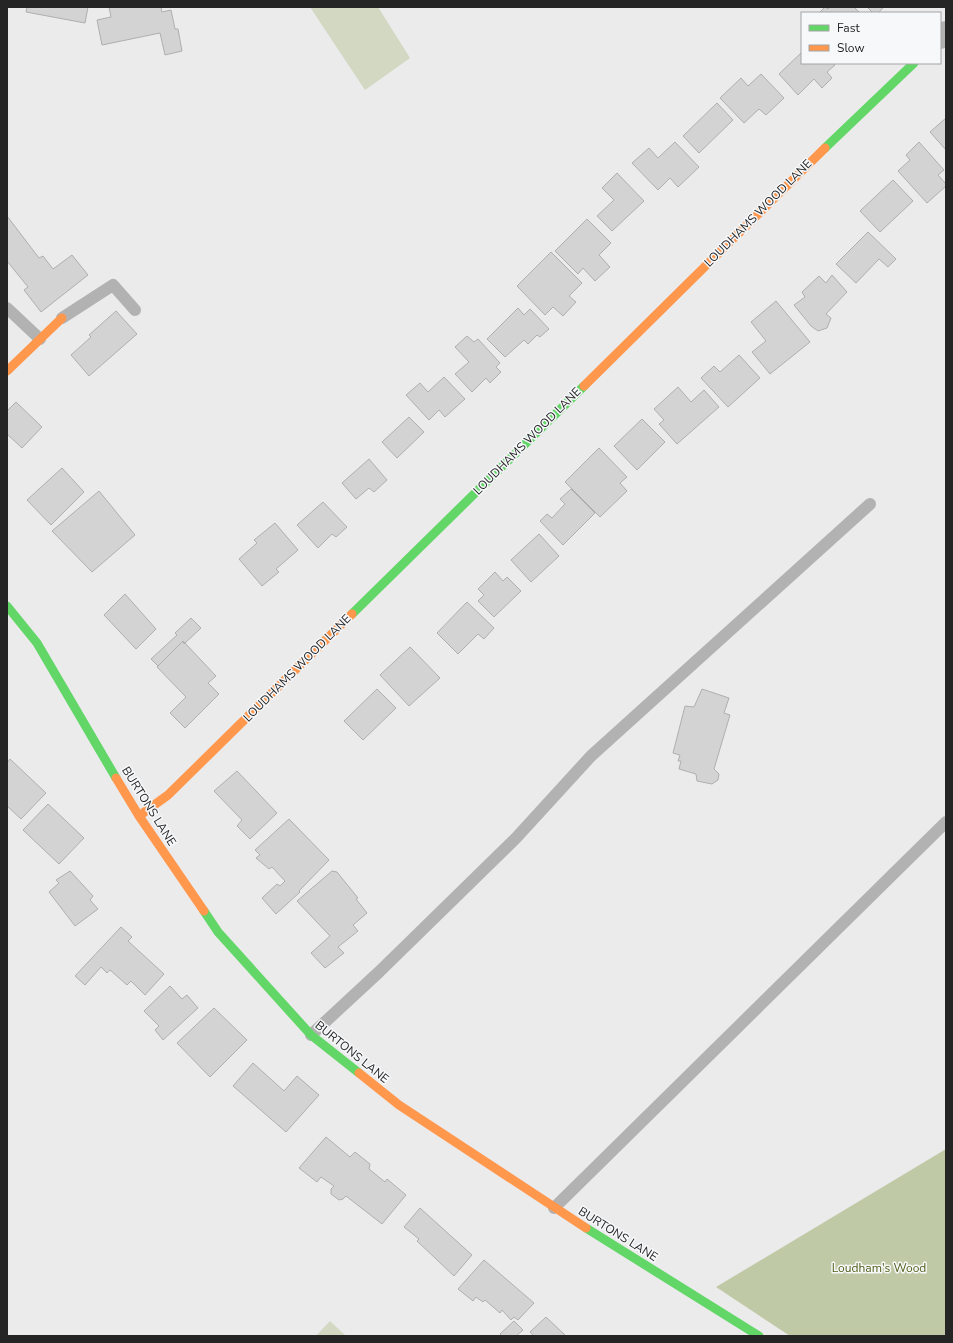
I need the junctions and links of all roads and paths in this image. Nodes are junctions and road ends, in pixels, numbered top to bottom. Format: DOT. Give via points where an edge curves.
graph roads {
  1 [pos="913,64"];
  2 [pos="7,308"];
  3 [pos="135,310"];
  4 [pos="62,318"];
  5 [pos="40,338"];
  6 [pos="7,371"];
  7 [pos="870,504"];
  8 [pos="7,606"];
  9 [pos="139,816"];
  10 [pos="946,822"];
  11 [pos="311,1035"];
  12 [pos="554,1208"];
  13 [pos="759,1336"];
  1 -- 9 [label="street, LOUDHAMS WOOD LANE" via="168,795"];
  2 -- 5 [label="lane"];
  3 -- 4 [label="lane" via="113,285"];
  4 -- 5 [label="street"];
  5 -- 6 [label="street"];
  7 -- 11 [label="lane" via="591,756 516,838"];
  8 -- 9 [label="street, BURTONS LANE" via="37,643"];
  9 -- 11 [label="street, BURTONS LANE" via="218,932"];
  10 -- 12 [label="lane"];
  11 -- 12 [label="street, BURTONS LANE" via="398,1104"];
  12 -- 13 [label="street, BURTONS LANE"];
}
